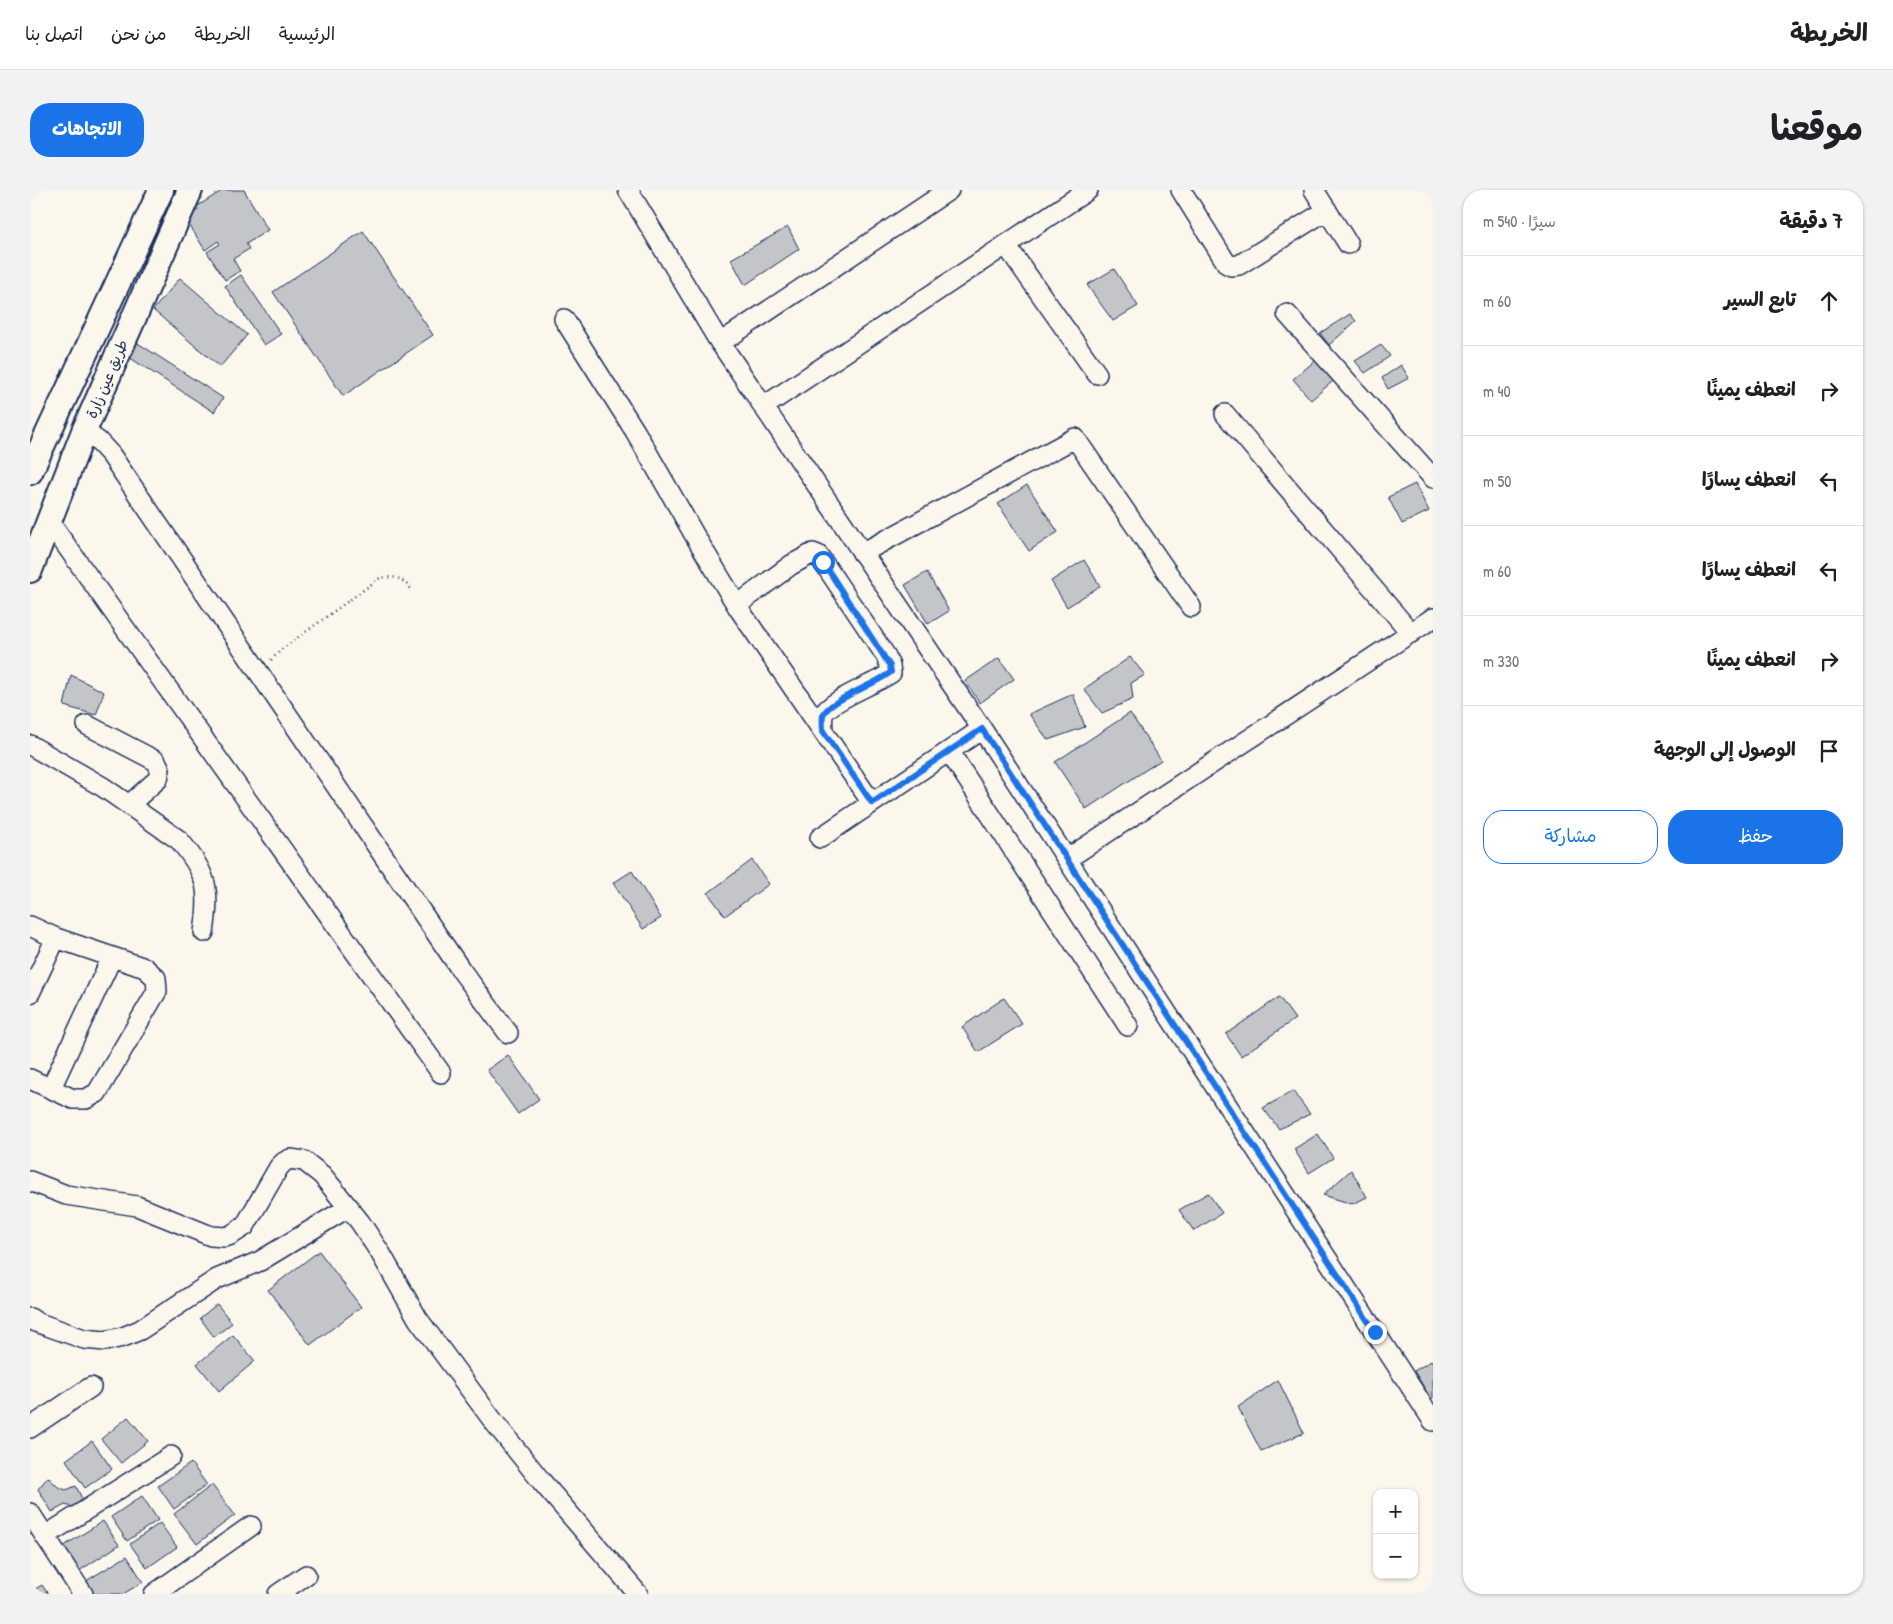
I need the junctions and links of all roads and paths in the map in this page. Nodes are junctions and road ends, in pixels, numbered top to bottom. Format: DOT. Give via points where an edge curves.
graph roads {
  1 [pos="161,190"];
  2 [pos="190,190"];
  3 [pos="628,190"];
  4 [pos="949,190"];
  5 [pos="1088,190"];
  6 [pos="1181,190"];
  7 [pos="1314,190"];
  8 [pos="1326,210"];
  9 [pos="1348,244"];
  10 [pos="1006,245"];
  11 [pos="1287,314"];
  12 [pos="564,319"];
  13 [pos="720,343"];
  14 [pos="1097,374"];
  15 [pos="763,407"];
  16 [pos="1225,414"];
  17 [pos="84,431"];
  18 [pos="30,472"];
  19 [pos="1433,478"];
  20 [pos="48,520"];
  21 [pos="862,552"];
  22 [pos="30,570"];
  23 [pos="412,590"];
  24 [pos="736,603"];
  25 [pos="1191,607"];
  26 [pos="1433,618"];
  27 [pos="1411,633"];
  28 [pos="260,672"];
  29 [pos="87,725"];
  30 [pos="982,729"];
  31 [pos="823,731"];
  32 [pos="30,745"];
  33 [pos="948,751"];
  34 [pos="872,803"];
  35 [pos="130,804"];
  36 [pos="820,838"];
  37 [pos="1067,859"];
  38 [pos="30,926"];
  39 [pos="204,932"];
  40 [pos="56,938"];
  41 [pos="112,956"];
  42 [pos="30,993"];
  43 [pos="1128,1026"];
  44 [pos="508,1034"];
  45 [pos="441,1073"];
  46 [pos="30,1079"];
  47 [pos="51,1088"];
  48 [pos="30,1181"];
  49 [pos="349,1207"];
  50 [pos="30,1318"];
  51 [pos="91,1387"];
  52 [pos="1433,1421"];
  53 [pos="30,1428"];
  54 [pos="171,1456"];
  55 [pos="30,1513"];
  56 [pos="251,1526"];
  57 [pos="45,1536"];
  58 [pos="306,1574"];
  59 [pos="83,1594"];
  60 [pos="154,1594"];
  61 [pos="278,1594"];
  62 [pos="638,1594"];
  1 -- 18 [label="main road, طريق عين زارة"];
  2 -- 17 [label="main road, طريق عين زارة"];
  3 -- 13 [label="street"];
  4 -- 13 [label="street"];
  5 -- 10 [label="street"];
  6 -- 8 [label="street" via="1231,266 1239,265"];
  7 -- 8 [label="street"];
  8 -- 9 [label="street"];
  10 -- 14 [label="street"];
  10 -- 15 [label="street"];
  11 -- 19 [label="street"];
  12 -- 24 [label="street" via="635,430"];
  13 -- 15 [label="street"];
  15 -- 21 [label="street"];
  16 -- 27 [label="street"];
  17 -- 20 [label="main road, طريق عين زارة"];
  17 -- 28 [label="street" via="111,455"];
  20 -- 22 [label="main road, طريق عين زارة"];
  20 -- 45 [label="street"];
  21 -- 25 [label="street" via="1075,438"];
  21 -- 30 [label="street"];
  23 -- 28 [label="path" via="403,580 393,576 380,578 282,649"];
  24 -- 31 [label="street"];
  24 -- 31 [label="street" via="791,565 813,553 818,555 886,656 891,672 826,710 822,716"];
  26 -- 27 [label="street"];
  27 -- 37 [label="street"];
  28 -- 44 [label="street" via="461,970"];
  29 -- 35 [label="street" via="156,761 160,769 158,780"];
  30 -- 33 [label="street"];
  30 -- 37 [label="street"];
  31 -- 34 [label="street"];
  32 -- 35 [label="street"];
  33 -- 34 [label="street"];
  33 -- 43 [label="street"];
  34 -- 36 [label="street"];
  35 -- 39 [label="street" via="179,840 199,867 205,878 208,897"];
  37 -- 52 [label="street"];
  38 -- 40 [label="street"];
  40 -- 41 [label="street"];
  40 -- 42 [label="street"];
  41 -- 47 [label="street"];
  41 -- 47 [label="street" via="145,968 156,978 157,991 97,1093 86,1100 73,1099"];
  46 -- 47 [label="street"];
  48 -- 49 [label="street" via="66,1195 137,1206 211,1236 225,1237 245,1226 279,1167 290,1159 297,1159 322,1175"];
  49 -- 50 [label="street" via="260,1261 217,1278 140,1330 123,1337 105,1341 84,1339"];
  49 -- 62 [label="street" via="440,1350 542,1482"];
  51 -- 53 [label="street"];
  54 -- 57 [label="street"];
  55 -- 57 [label="street"];
  56 -- 60 [label="street"];
  57 -- 59 [label="street"];
  58 -- 61 [label="street"];
}
